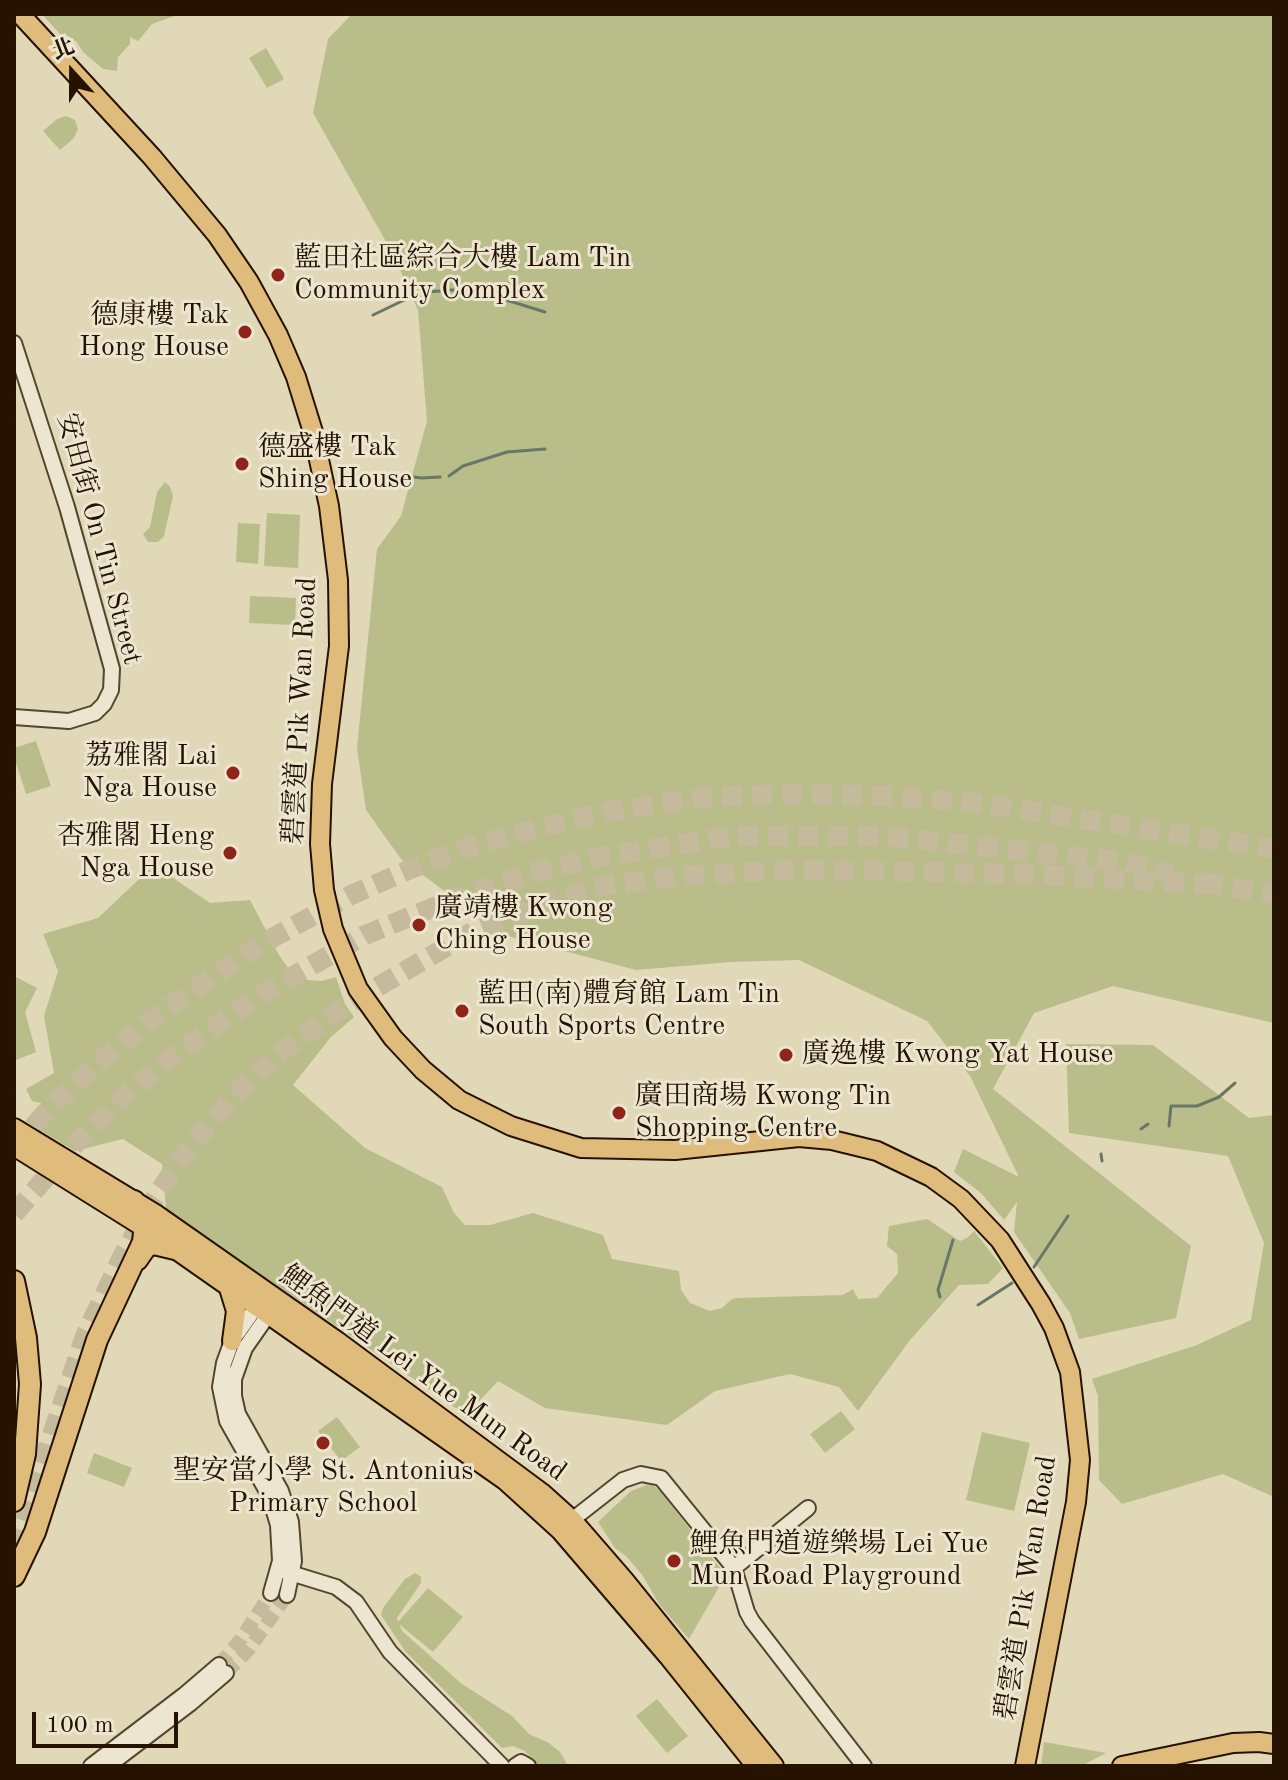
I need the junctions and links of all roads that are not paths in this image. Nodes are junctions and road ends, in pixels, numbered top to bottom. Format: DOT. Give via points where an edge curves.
graph roads {
  1 [pos="20,14"];
  2 [pos="14,344"];
  3 [pos="20,375"];
  4 [pos="14,717"];
  5 [pos="14,1128"];
  6 [pos="14,1146"];
  7 [pos="134,1201"];
  8 [pos="145,1228"];
  9 [pos="175,1249"];
  10 [pos="137,1260"];
  11 [pos="14,1281"];
  12 [pos="228,1285"];
  13 [pos="268,1303"];
  14 [pos="232,1341"];
  15 [pos="14,1354"];
  16 [pos="14,1428"];
  17 [pos="14,1501"];
  18 [pos="808,1508"];
  19 [pos="566,1525"];
  20 [pos="734,1568"];
  21 [pos="286,1571"];
  22 [pos="14,1576"];
  23 [pos="279,1594"];
  24 [pos="1274,1744"];
  25 [pos="91,1766"];
  26 [pos="108,1766"];
  27 [pos="502,1766"];
  28 [pos="515,1766"];
  29 [pos="528,1766"];
  30 [pos="756,1766"];
  31 [pos="774,1766"];
  32 [pos="864,1766"];
  33 [pos="1025,1766"];
  34 [pos="1122,1766"];
  1 -- 33 [label="main road, 碧雲道 Pik Wan Road" via="191,202 249,282 291,365 313,432 334,534 339,613 322,784 324,890 333,929 358,989 393,1038 459,1100 503,1122 581,1148 675,1150 799,1137 848,1142 889,1155 961,1199 991,1230 1041,1304 1070,1372 1080,1460"];
  2 -- 3 [label="street, 安田街 On Tin Street"];
  3 -- 4 [label="street, 安田街 On Tin Street" via="67,507 112,669 111,690 95,713 69,721"];
  5 -- 7 [label="main road, 鯉魚門道 Lei Yue Mun Road"];
  6 -- 8 [label="main road, 鯉魚門道 Lei Yue Mun Road"];
  7 -- 8 [label="highway"];
  7 -- 13 [label="main road, 鯉魚門道 Lei Yue Mun Road"];
  8 -- 9 [label="main road, 鯉魚門道 Lei Yue Mun Road"];
  8 -- 10 [label="highway"];
  9 -- 10 [label="highway" via="154,1244"];
  9 -- 12 [label="main road, 鯉魚門道 Lei Yue Mun Road"];
  10 -- 22 [label="highway" via="97,1340 40,1518"];
  11 -- 17 [label="highway" via="30,1384 25,1454"];
  12 -- 13 [label="main road, 鯉魚門道 Lei Yue Mun Road"];
  12 -- 14 [label="main road" via="236,1311"];
  13 -- 14 [label="street"];
  13 -- 19 [label="main road, 鯉魚門道 Lei Yue Mun Road" via="337,1341 511,1468"];
  13 -- 21 [label="street" via="238,1361 234,1396 238,1414 287,1507 294,1543"];
  14 -- 21 [label="street" via="221,1376 223,1409 274,1509"];
  15 -- 16 [label="highway"];
  18 -- 20 [label="street"];
  19 -- 20 [label="street" via="623,1480 655,1476 666,1482"];
  19 -- 30 [label="main road, 鯉魚門道 Lei Yue Mun Road"];
  19 -- 31 [label="main road, 鯉魚門道 Lei Yue Mun Road" via="659,1621"];
  20 -- 32 [label="street" via="752,1621"];
  21 -- 23 [label="street"];
  21 -- 27 [label="street" via="336,1587 356,1602 390,1652"];
  24 -- 34 [label="main road" via="1233,1743"];
  25 -- 26 [label="street" via="223,1669 191,1703"];
  28 -- 29 [label="street"];
}
